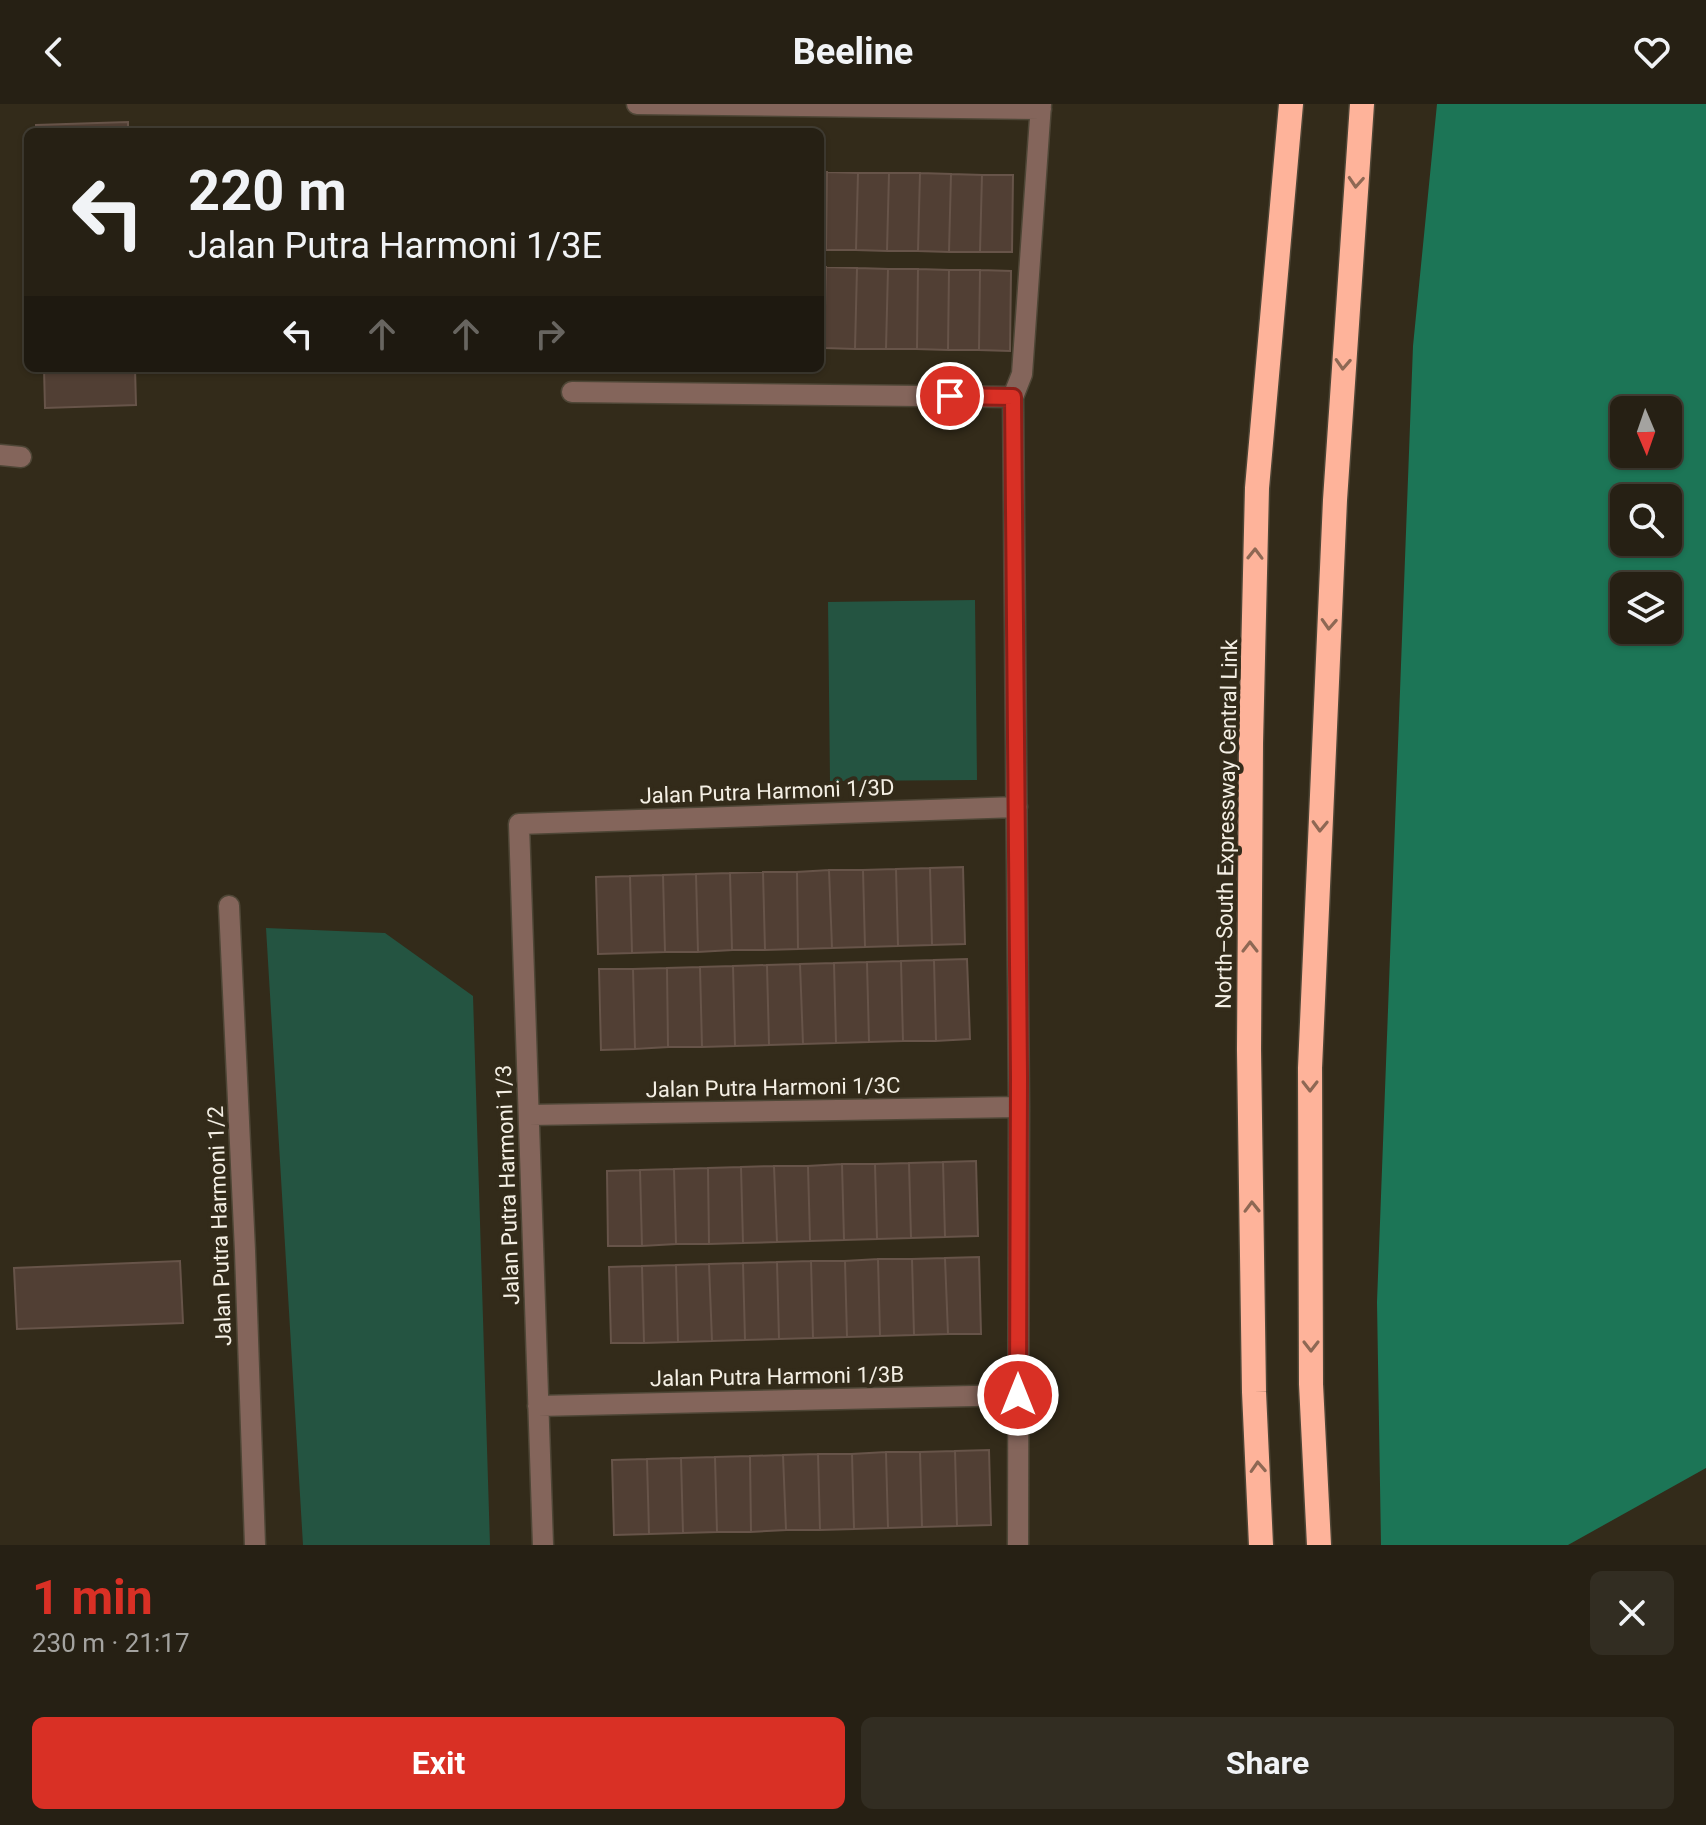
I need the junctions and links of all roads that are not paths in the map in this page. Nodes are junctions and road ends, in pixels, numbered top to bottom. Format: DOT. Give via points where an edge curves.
graph roads {
  1 [pos="637,104"];
  2 [pos="1291,104"];
  3 [pos="1362,104"];
  4 [pos="1041,106"];
  5 [pos="572,392"];
  6 [pos="1013,397"];
  7 [pos="0,455"];
  8 [pos="21,457"];
  9 [pos="1017,807"];
  10 [pos="519,824"];
  11 [pos="229,906"];
  12 [pos="1019,1107"];
  13 [pos="529,1115"];
  14 [pos="1018,1395"];
  15 [pos="538,1406"];
  16 [pos="255,1545"];
  17 [pos="543,1545"];
  18 [pos="1018,1545"];
  19 [pos="1261,1545"];
  20 [pos="1319,1545"];
  1 -- 4 [label="street"];
  19 -- 2 [label="highway, North–South Expressway Central Link, one-way" via="1249,1050 1251,744 1257,488"];
  3 -- 20 [label="highway, one-way" via="1322,748 1310,1068 1311,1384"];
  4 -- 6 [label="street" via="1022,374"];
  5 -- 6 [label="street"];
  6 -- 9 [label="street"];
  7 -- 8 [label="street"];
  9 -- 10 [label="street, Jalan Putra Harmoni 1/3D"];
  9 -- 12 [label="street"];
  10 -- 13 [label="street, Jalan Putra Harmoni 1/3"];
  11 -- 16 [label="street, Jalan Putra Harmoni 1/2"];
  12 -- 13 [label="street, Jalan Putra Harmoni 1/3C"];
  12 -- 14 [label="street"];
  13 -- 15 [label="street, Jalan Putra Harmoni 1/3"];
  14 -- 15 [label="street, Jalan Putra Harmoni 1/3B"];
  14 -- 18 [label="street"];
  15 -- 17 [label="street, Jalan Putra Harmoni 1/3"];
}
